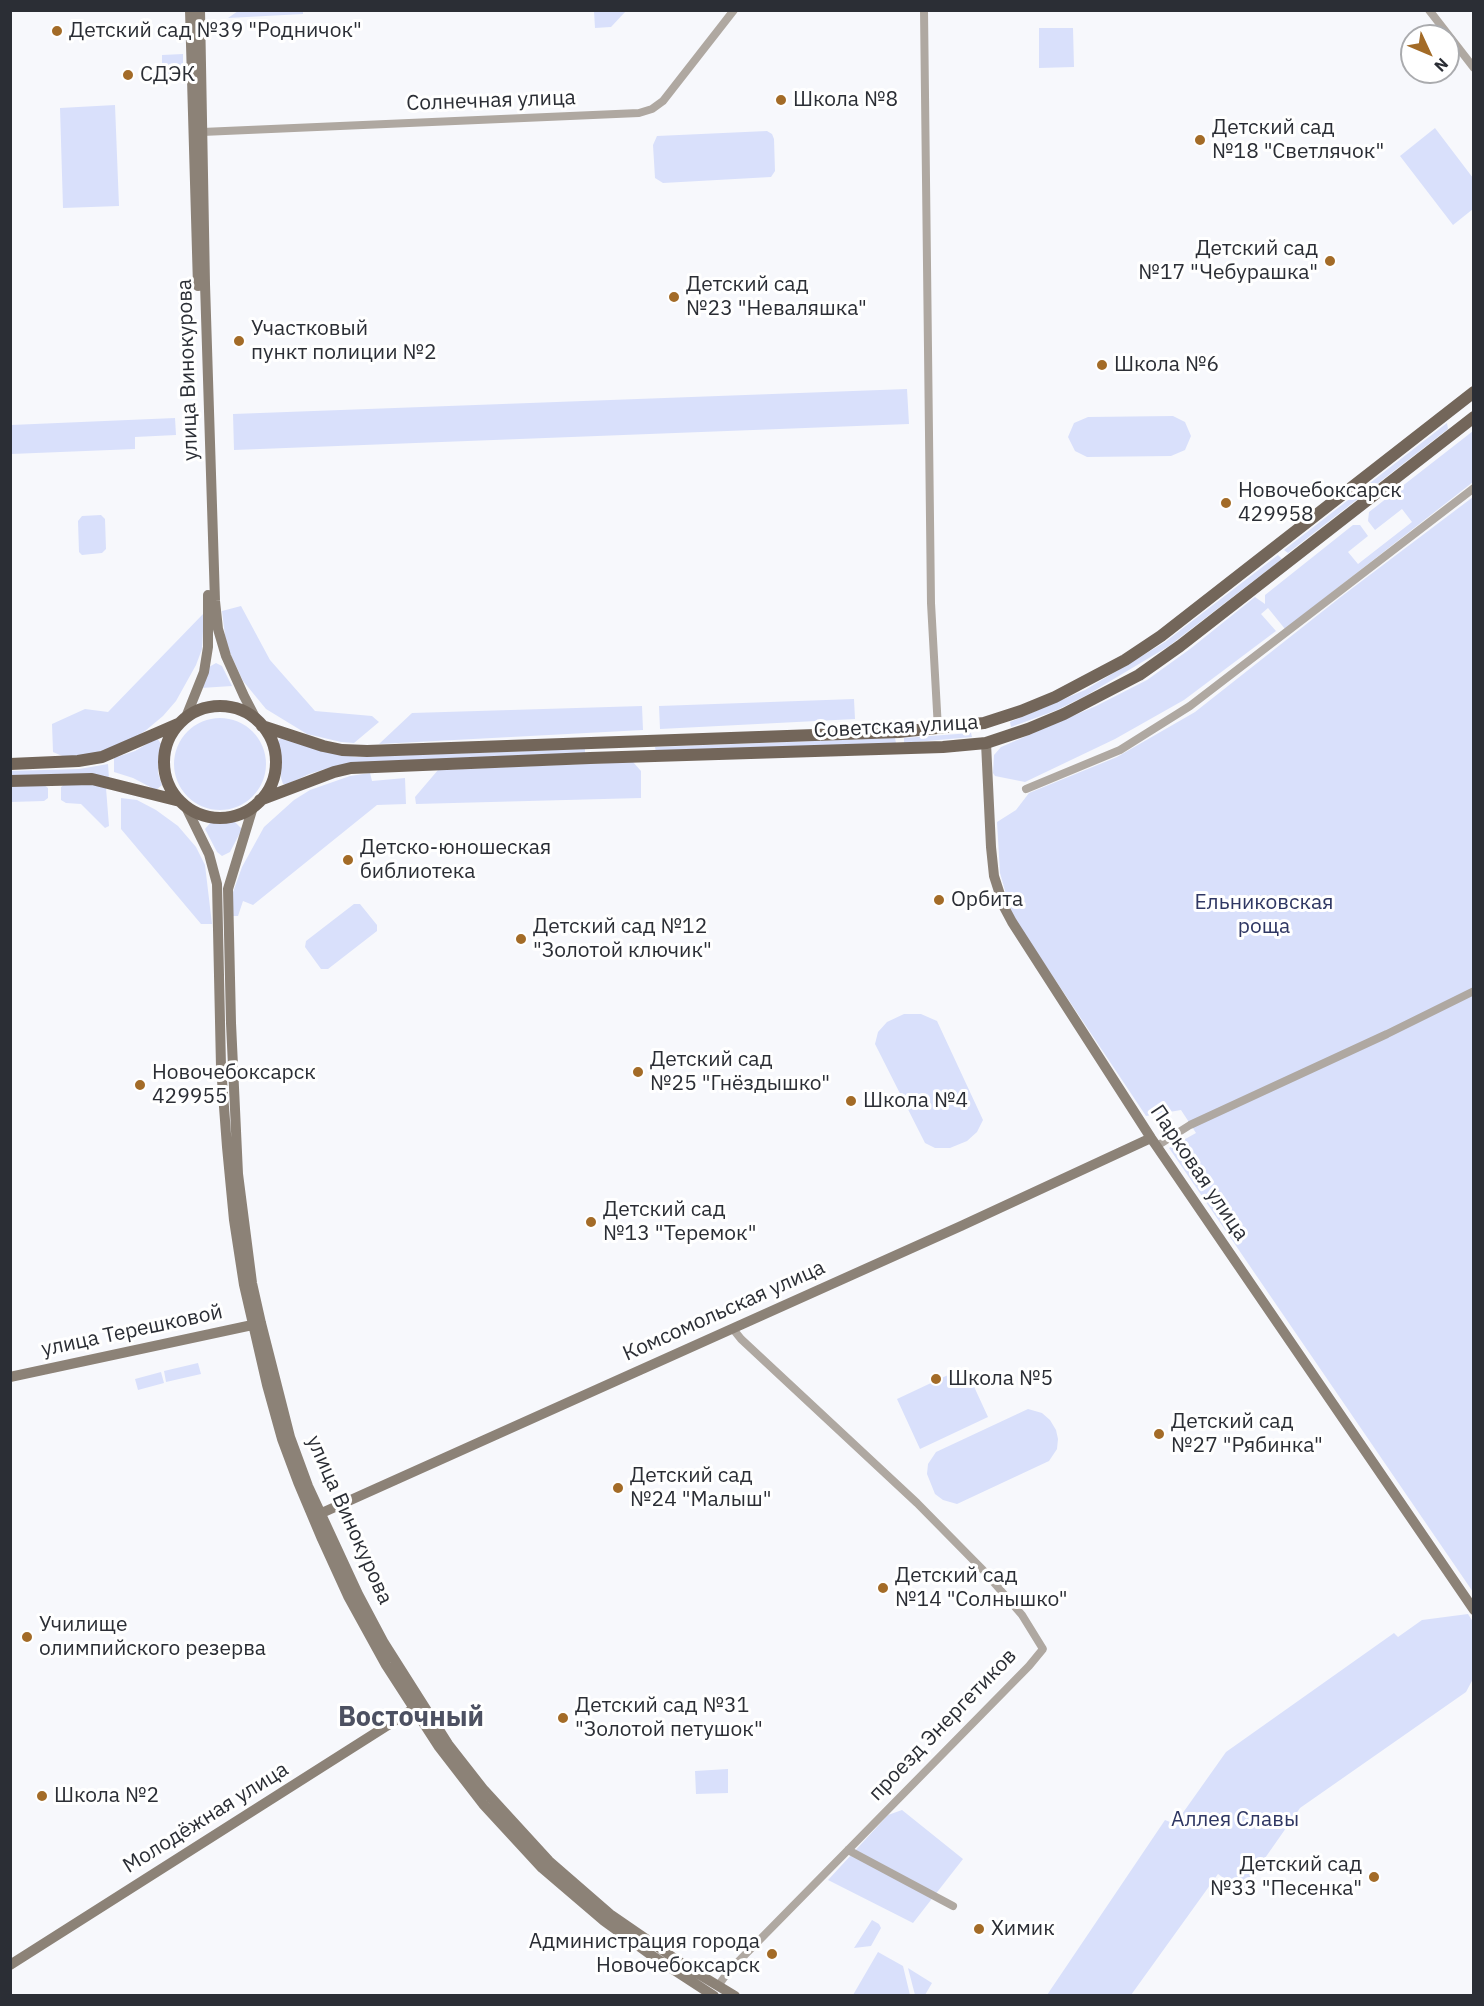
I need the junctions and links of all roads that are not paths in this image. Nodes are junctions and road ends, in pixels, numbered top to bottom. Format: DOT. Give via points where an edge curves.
graph roads {
  1 [pos="190,10"];
  2 [pos="200,10"];
  3 [pos="734,10"];
  4 [pos="924,10"];
  5 [pos="1429,10"];
  6 [pos="1473,68"];
  7 [pos="198,132"];
  8 [pos="201,284"];
  9 [pos="1473,392"];
  10 [pos="1473,417"];
  11 [pos="1473,488"];
  12 [pos="183,720"];
  13 [pos="260,723"];
  14 [pos="984,723"];
  15 [pos="938,729"];
  16 [pos="986,742"];
  17 [pos="10,764"];
  18 [pos="10,781"];
  19 [pos="1026,789"];
  20 [pos="183,804"];
  21 [pos="257,804"];
  22 [pos="1473,991"];
  23 [pos="1154,1142"];
  24 [pos="248,1284"];
  25 [pos="256,1324"];
  26 [pos="733,1329"];
  27 [pos="10,1377"];
  28 [pos="316,1515"];
  29 [pos="1473,1610"];
  30 [pos="418,1707"];
  31 [pos="848,1850"];
  32 [pos="953,1906"];
  33 [pos="10,1965"];
  34 [pos="715,1992"];
  35 [pos="735,1995"];
  1 -- 7 [label="main road, улица Винокурова"];
  2 -- 7 [label="main road, улица Винокурова"];
  3 -- 7 [label="street, Солнечная улица" via="663,101 639,112"];
  4 -- 15 [label="street" via="931,589"];
  5 -- 6 [label="street"];
  7 -- 8 [label="main road, улица Винокурова"];
  8 -- 12 [label="main road, улица Винокурова" via="208,647 204,672"];
  8 -- 13 [label="main road, улица Винокурова" via="218,629 226,656"];
  9 -- 14 [label="main road, Советская улица" via="1161,636 1125,660 1054,697"];
  10 -- 16 [label="main road, Советская улица" via="1138,675 1064,714"];
  11 -- 19 [label="street" via="1190,706 1120,750"];
  12 -- 13 [label="main road" via="205,708 226,707"];
  12 -- 17 [label="main road" via="102,757"];
  12 -- 20 [label="main road" via="169,740 164,758 166,779"];
  13 -- 15 [label="main road, Советская улица" via="323,746 367,751"];
  13 -- 21 [label="main road" via="273,745 275,767 268,789"];
  14 -- 15 [label="main road, Советская улица"];
  14 -- 16 [label="main road, Парковая улица"];
  16 -- 21 [label="main road, Советская улица" via="921,748 372,767 334,772"];
  16 -- 23 [label="main road, Парковая улица" via="994,876 1004,907"];
  18 -- 20 [label="main road" via="92,779"];
  20 -- 21 [label="main road" via="201,815 220,818 242,813"];
  20 -- 24 [label="main road, улица Винокурова" via="209,854 217,884 227,1147 234,1220"];
  21 -- 24 [label="main road, улица Винокурова" via="228,889 238,1174"];
  22 -- 23 [label="street"];
  23 -- 26 [label="main road, Комсомольская улица"];
  23 -- 29 [label="main road, Парковая улица"];
  24 -- 25 [label="main road, улица Винокурова"];
  25 -- 27 [label="main road, улица Терешковой"];
  25 -- 28 [label="main road, улица Винокурова"];
  26 -- 28 [label="main road, Комсомольская улица"];
  26 -- 31 [label="street, проезд Энергетиков" via="983,1570 1022,1615 1043,1649"];
  28 -- 30 [label="main road, улица Винокурова"];
  30 -- 33 [label="main road, Молодёжная улица"];
  30 -- 34 [label="main road, улица Винокурова" via="462,1779 542,1868 651,1955"];
  31 -- 32 [label="street"];
  31 -- 34 [label="street, проезд Энергетиков" via="728,1972"];
  34 -- 35 [label="main road, улица Винокурова"];
}
